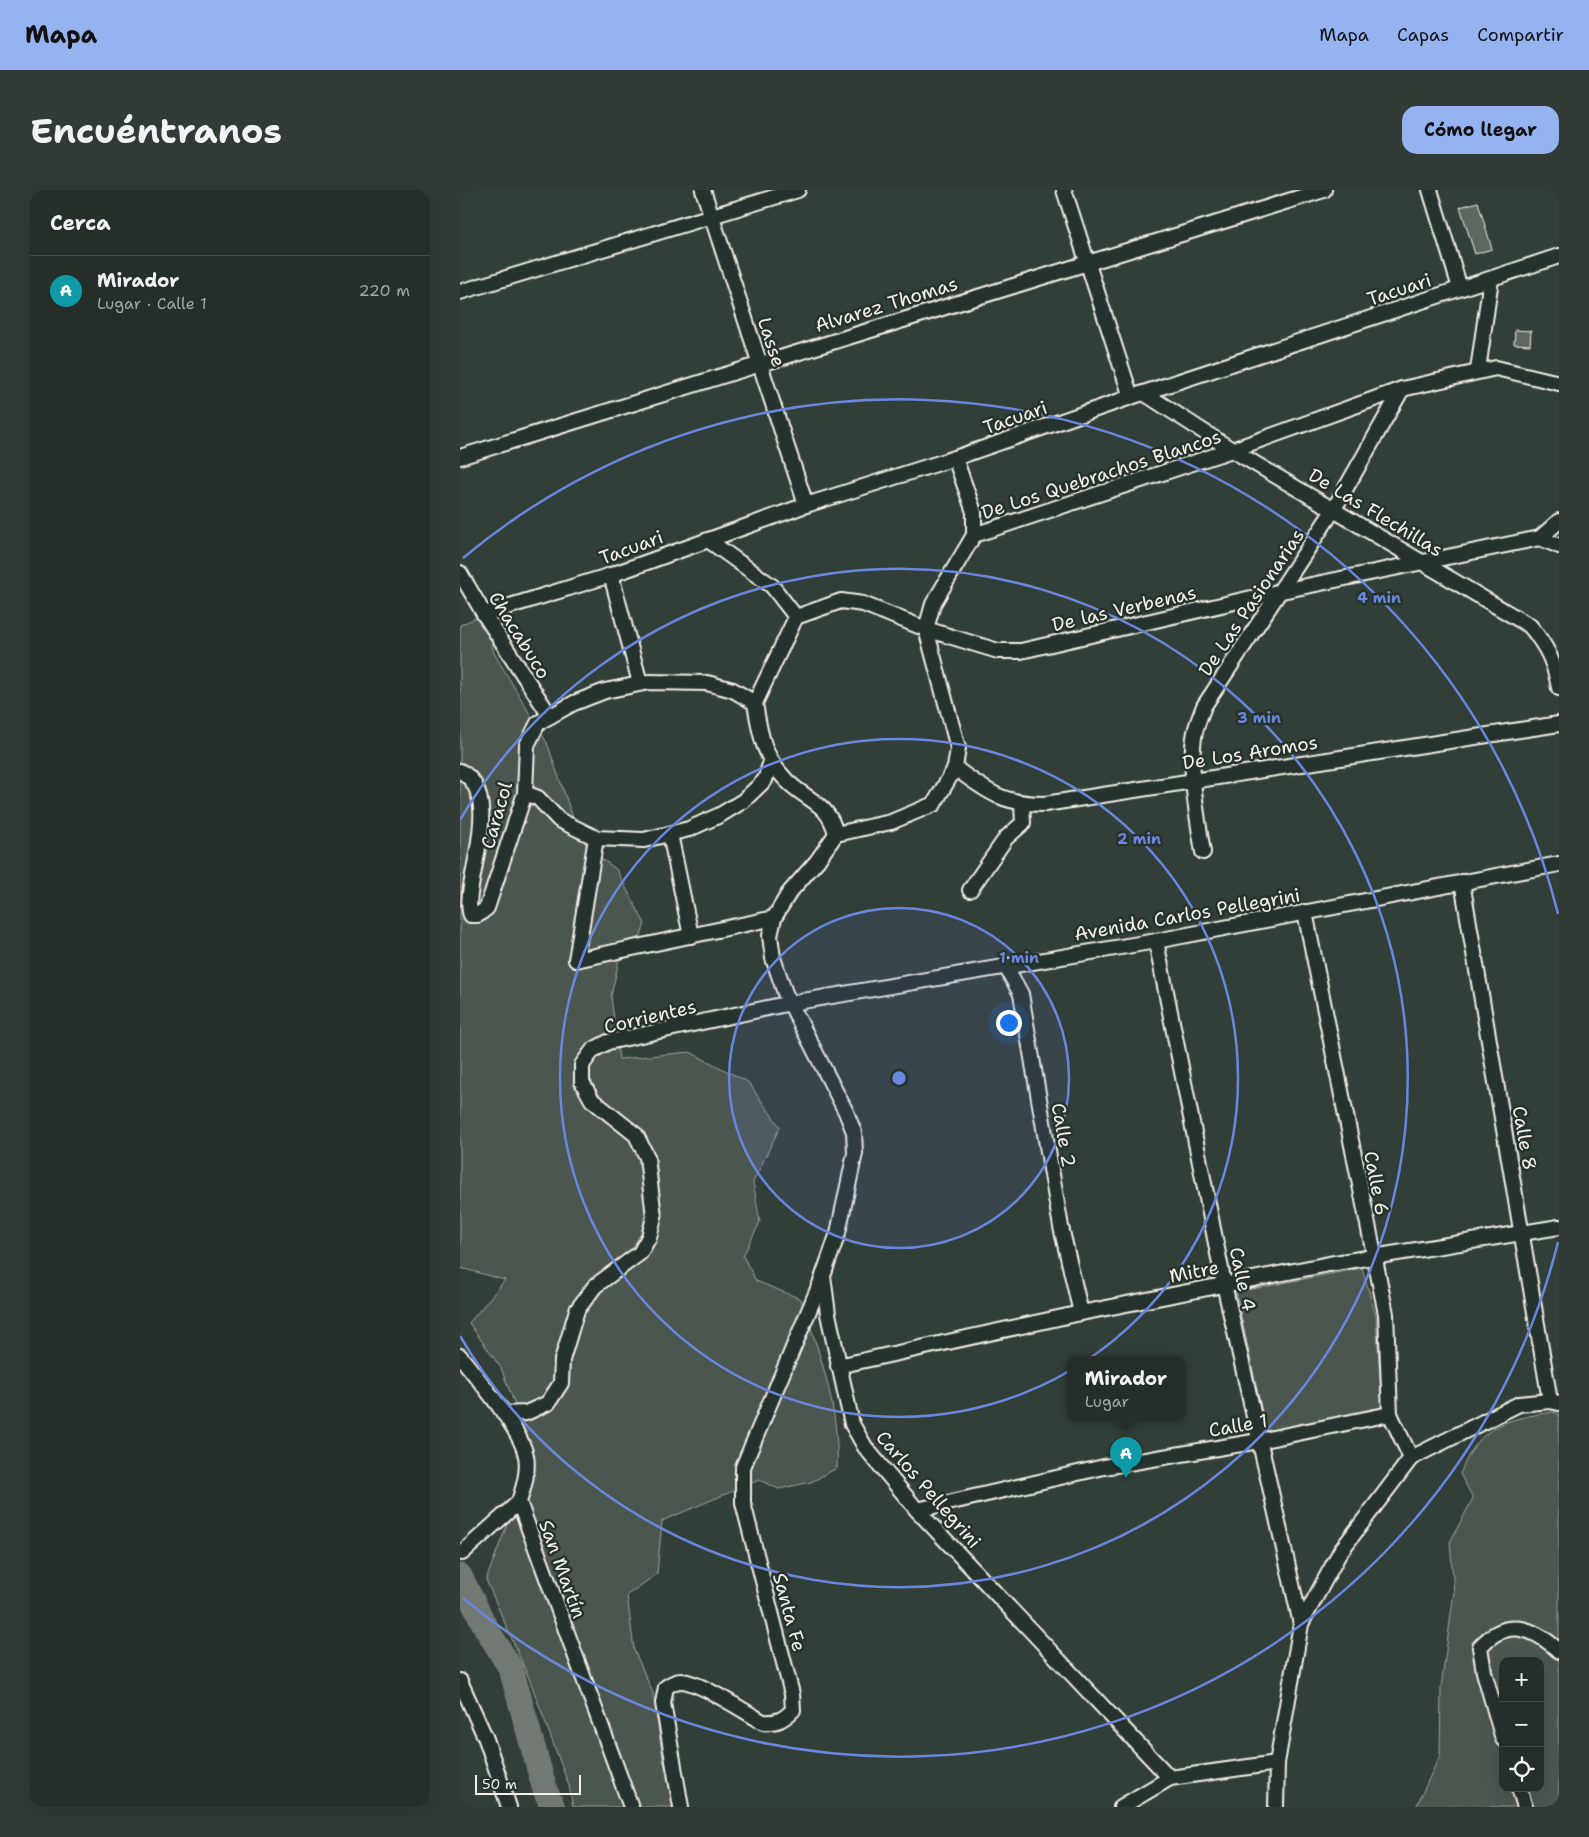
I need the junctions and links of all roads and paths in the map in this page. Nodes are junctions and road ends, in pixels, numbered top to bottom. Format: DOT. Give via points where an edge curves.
graph roads {
  1 [pos="703,190"];
  2 [pos="798,190"];
  3 [pos="1064,190"];
  4 [pos="1324,190"];
  5 [pos="1430,190"];
  6 [pos="712,217"];
  7 [pos="1559,256"];
  8 [pos="1087,262"];
  9 [pos="1491,279"];
  10 [pos="1460,288"];
  11 [pos="460,292"];
  12 [pos="759,363"];
  13 [pos="1478,370"];
  14 [pos="1559,382"];
  15 [pos="1402,389"];
  16 [pos="1144,393"];
  17 [pos="1131,397"];
  18 [pos="1232,450"];
  19 [pos="460,457"];
  20 [pos="955,458"];
  21 [pos="806,505"];
  22 [pos="1334,509"];
  23 [pos="1559,521"];
  24 [pos="974,535"];
  25 [pos="1540,538"];
  26 [pos="708,540"];
  27 [pos="1559,546"];
  28 [pos="1423,562"];
  29 [pos="460,573"];
  30 [pos="611,575"];
  31 [pos="1282,591"];
  32 [pos="484,614"];
  33 [pos="796,617"];
  34 [pos="926,629"];
  35 [pos="640,684"];
  36 [pos="1559,688"];
  37 [pos="755,703"];
  38 [pos="550,716"];
  39 [pos="1559,724"];
  40 [pos="771,761"];
  41 [pos="955,768"];
  42 [pos="460,771"];
  43 [pos="1195,779"];
  44 [pos="525,793"];
  45 [pos="1022,804"];
  46 [pos="670,834"];
  47 [pos="836,834"];
  48 [pos="596,838"];
  49 [pos="1203,852"];
  50 [pos="1559,864"];
  51 [pos="1462,882"];
  52 [pos="970,890"];
  53 [pos="1305,912"];
  54 [pos="774,918"];
  55 [pos="691,936"];
  56 [pos="1156,941"];
  57 [pos="1005,965"];
  58 [pos="791,1003"];
  59 [pos="1559,1227"];
  60 [pos="1522,1233"];
  61 [pos="1373,1258"];
  62 [pos="823,1276"];
  63 [pos="1224,1284"];
  64 [pos="1082,1313"];
  65 [pos="460,1356"];
  66 [pos="838,1366"];
  67 [pos="1555,1402"];
  68 [pos="504,1414"];
  69 [pos="1390,1414"];
  70 [pos="1259,1441"];
  71 [pos="1410,1458"];
  72 [pos="519,1502"];
  73 [pos="917,1510"];
  74 [pos="462,1553"];
  75 [pos="1301,1624"];
  76 [pos="1559,1650"];
  77 [pos="460,1681"];
  78 [pos="1499,1725"];
  79 [pos="1276,1763"];
  80 [pos="1170,1778"];
  81 [pos="1519,1792"];
  82 [pos="509,1807"];
  83 [pos="631,1807"];
  84 [pos="681,1807"];
  85 [pos="1121,1807"];
  86 [pos="1276,1807"];
  87 [pos="1524,1807"];
  1 -- 6 [label="street, Lasse"];
  2 -- 6 [label="street"];
  3 -- 8 [label="street"];
  4 -- 8 [label="street, Alvarez Thomas"];
  5 -- 10 [label="street"];
  6 -- 11 [label="street"];
  6 -- 12 [label="street, Lasse"];
  7 -- 9 [label="street, Tacuari"];
  8 -- 12 [label="street, Alvarez Thomas"];
  8 -- 17 [label="street"];
  9 -- 10 [label="street, Tacuari"];
  9 -- 13 [label="street"];
  10 -- 16 [label="street, Tacuari"];
  12 -- 19 [label="street, Alvarez Thomas"];
  12 -- 21 [label="street, Lasse"];
  13 -- 14 [label="street, De Los Quebrachos Blancos" via="1496,368"];
  13 -- 15 [label="street, De Los Quebrachos Blancos"];
  15 -- 18 [label="street, De Los Quebrachos Blancos"];
  15 -- 22 [label="street, De Las Pasionarias"];
  16 -- 17 [label="street, Tacuari"];
  16 -- 18 [label="street, De Las Flechillas"];
  17 -- 20 [label="street, Tacuari"];
  18 -- 22 [label="street, De Las Flechillas"];
  18 -- 24 [label="street, De Los Quebrachos Blancos"];
  20 -- 21 [label="street, Tacuari"];
  20 -- 24 [label="street" via="974,512"];
  21 -- 26 [label="street, Tacuari"];
  22 -- 28 [label="street, De Las Flechillas"];
  22 -- 31 [label="street, De Las Pasionarias"];
  23 -- 25 [label="street"];
  24 -- 34 [label="street, De Los Quebrachos Blancos" via="932,604"];
  25 -- 27 [label="street"];
  25 -- 28 [label="street, De las Verbenas"];
  26 -- 30 [label="street, Tacuari"];
  26 -- 33 [label="street" via="772,586"];
  28 -- 31 [label="street, De las Verbenas"];
  28 -- 36 [label="street, De Las Flechillas" via="1530,626 1546,646"];
  29 -- 32 [label="street, Chacabuco"];
  30 -- 32 [label="street, Tacuari"];
  30 -- 35 [label="street"];
  31 -- 34 [label="street, De las Verbenas" via="1021,651 998,651"];
  31 -- 43 [label="street, De Las Pasionarias" via="1204,706 1195,732"];
  32 -- 38 [label="street, Chacabuco"];
  33 -- 34 [label="street, De las Verbenas" via="841,602 863,604"];
  33 -- 37 [label="street"];
  34 -- 41 [label="street, De Los Quebrachos Blancos" via="958,748"];
  35 -- 37 [label="street, Caracol" via="707,683 733,690"];
  35 -- 38 [label="street, Caracol" via="605,691"];
  37 -- 40 [label="street" via="761,742"];
  38 -- 44 [label="street, Caracol" via="538,723 527,745"];
  39 -- 43 [label="street, De Los Aromos"];
  40 -- 46 [label="street" via="764,780 744,801 690,830"];
  40 -- 47 [label="street" via="786,781 832,818"];
  41 -- 45 [label="street, De Los Aromos" via="992,795"];
  41 -- 47 [label="street, De Los Quebrachos Blancos" via="934,804 891,822"];
  42 -- 44 [label="street, Caracol" via="470,778 476,792 475,832 464,867 462,900 464,910 471,915 478,915 487,908"];
  43 -- 45 [label="street, De Los Aromos" via="1089,798"];
  43 -- 49 [label="street, De Las Pasionarias"];
  44 -- 48 [label="street" via="538,798 559,820"];
  45 -- 52 [label="street" via="1022,823 1006,838"];
  46 -- 48 [label="street" via="644,840"];
  46 -- 55 [label="street"];
  47 -- 54 [label="street" via="817,862 789,893"];
  48 -- 55 [label="street" via="576,960"];
  50 -- 51 [label="street, Avenida Carlos Pellegrini"];
  51 -- 53 [label="street, Avenida Carlos Pellegrini"];
  51 -- 60 [label="street, Calle 8"];
  53 -- 56 [label="street, Avenida Carlos Pellegrini"];
  53 -- 61 [label="street, Calle 6"];
  54 -- 55 [label="street"];
  54 -- 58 [label="street, Carlos Pellegrini" via="770,936 773,958"];
  56 -- 57 [label="street, Avenida Carlos Pellegrini"];
  56 -- 63 [label="street, Calle 4"];
  57 -- 58 [label="street, Avenida Carlos Pellegrini"];
  57 -- 64 [label="street, Calle 2" via="1021,994 1062,1227"];
  58 -- 62 [label="street, Carlos Pellegrini" via="854,1132 855,1153 846,1198"];
  58 -- 68 [label="street, Corrientes" via="608,1042 593,1050 582,1065 582,1082 592,1100 636,1135 647,1157 654,1218 640,1252 595,1286 578,1310 562,1360 562,1383 548,1403 526,1413"];
  59 -- 60 [label="street, Mitre"];
  60 -- 61 [label="street, Mitre"];
  60 -- 67 [label="street, Calle 8"];
  61 -- 63 [label="street, Mitre"];
  61 -- 69 [label="street, Calle 6" via="1386,1314"];
  62 -- 66 [label="street, Carlos Pellegrini"];
  62 -- 84 [label="street, Santa Fe" via="743,1467 742,1481 743,1503 792,1694 793,1710 784,1719 774,1723 763,1722 698,1686 682,1681 666,1687 663,1703"];
  63 -- 64 [label="street, Mitre"];
  63 -- 70 [label="street, Calle 4"];
  64 -- 66 [label="street, Mitre"];
  65 -- 68 [label="street, San Martín"];
  66 -- 73 [label="street, Carlos Pellegrini" via="852,1424 865,1447"];
  67 -- 71 [label="street" via="1519,1404"];
  68 -- 72 [label="street, San Martín" via="526,1456"];
  69 -- 70 [label="street, Calle 1"];
  69 -- 71 [label="street, Calle 6"];
  70 -- 73 [label="street, Calle 1" via="1104,1467"];
  70 -- 75 [label="street, Calle 4"];
  71 -- 75 [label="street" via="1340,1552"];
  72 -- 74 [label="street"];
  72 -- 83 [label="street, San Martín"];
  73 -- 80 [label="street, Carlos Pellegrini"];
  75 -- 79 [label="street"];
  76 -- 78 [label="street" via="1543,1636 1518,1628 1492,1634 1480,1647"];
  77 -- 82 [label="street" via="486,1739"];
  79 -- 80 [label="street"];
  79 -- 86 [label="street"];
  80 -- 85 [label="street"];
  81 -- 87 [label="street"];
}
